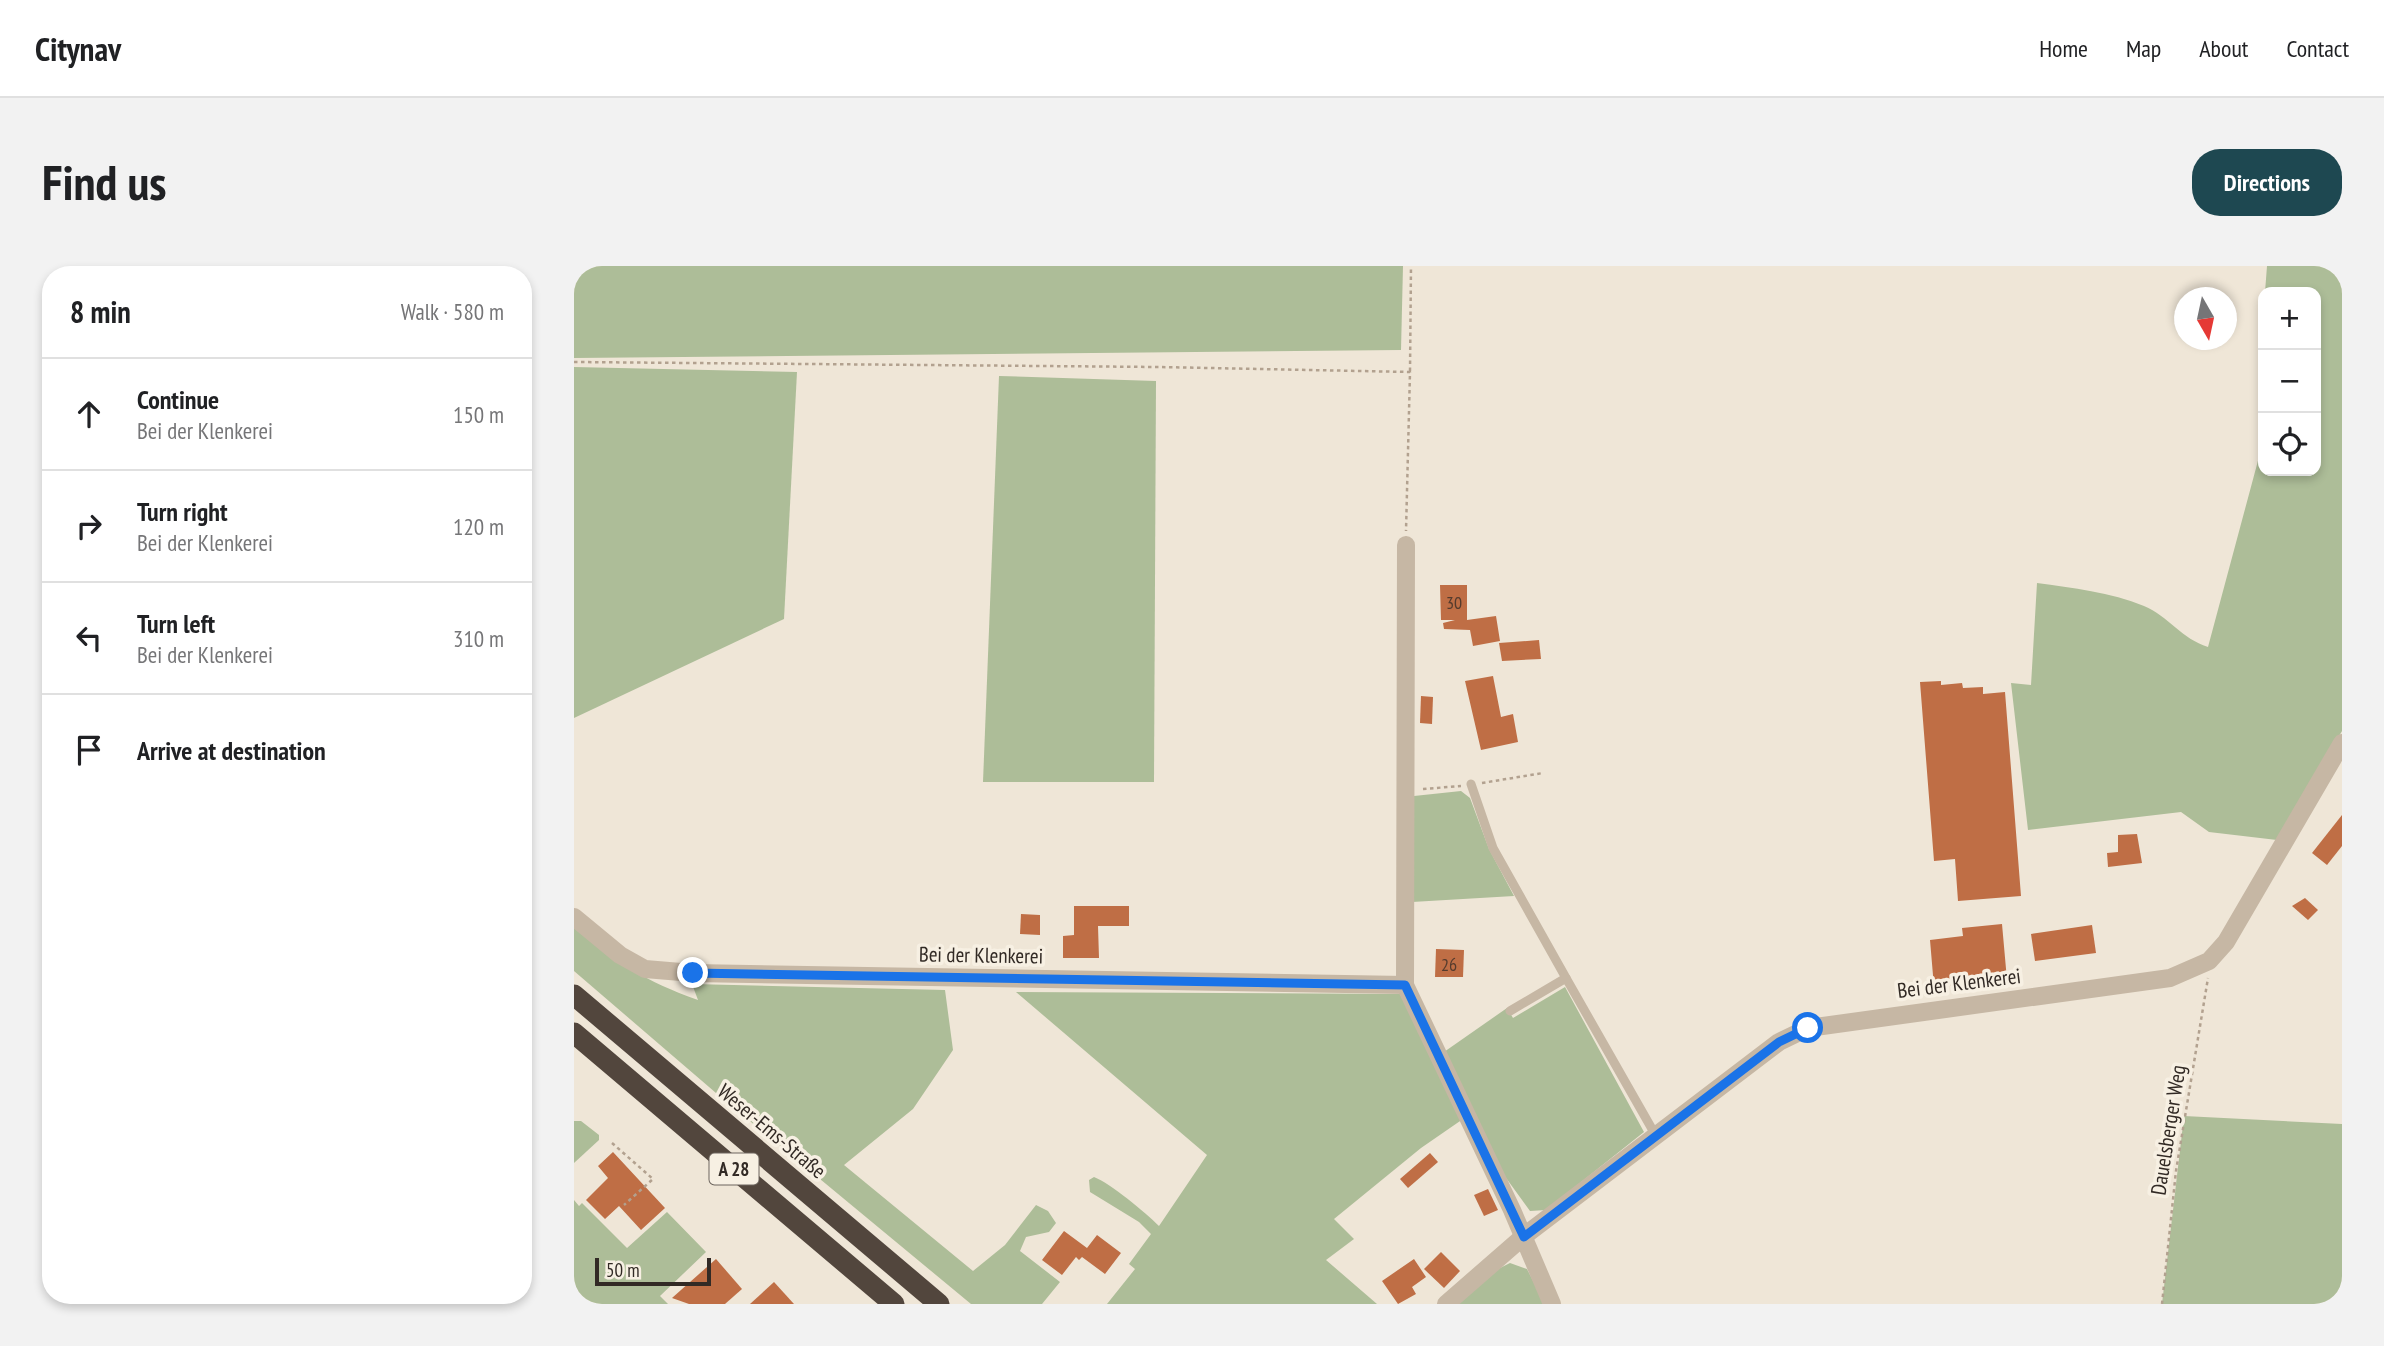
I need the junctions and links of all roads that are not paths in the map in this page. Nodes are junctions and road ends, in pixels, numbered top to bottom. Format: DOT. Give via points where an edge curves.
graph roads {
  1 [pos="1406,545"];
  2 [pos="2342,743"];
  3 [pos="1471,785"];
  4 [pos="574,917"];
  5 [pos="1566,978"];
  6 [pos="1405,985"];
  7 [pos="574,995"];
  8 [pos="1510,1011"];
  9 [pos="574,1033"];
  10 [pos="1656,1136"];
  11 [pos="1524,1237"];
  12 [pos="894,1304"];
  13 [pos="939,1304"];
  14 [pos="1446,1304"];
  15 [pos="1552,1304"];
  1 -- 6 [label="street"];
  2 -- 10 [label="street, Bei der Klenkerei" via="2225,942 2208,961 2170,978 1808,1028 1779,1042"];
  3 -- 5 [label="lane" via="1493,848"];
  4 -- 6 [label="street, Bei der Klenkerei" via="645,969 693,973"];
  5 -- 8 [label="lane"];
  5 -- 10 [label="lane"];
  6 -- 11 [label="street"];
  7 -- 13 [label="highway, Weser-Ems-Straße / A 28"];
  9 -- 12 [label="highway, A 28"];
  10 -- 11 [label="street, Bei der Klenkerei"];
  11 -- 14 [label="street, Bei der Klenkerei"];
  11 -- 15 [label="street"];
}
